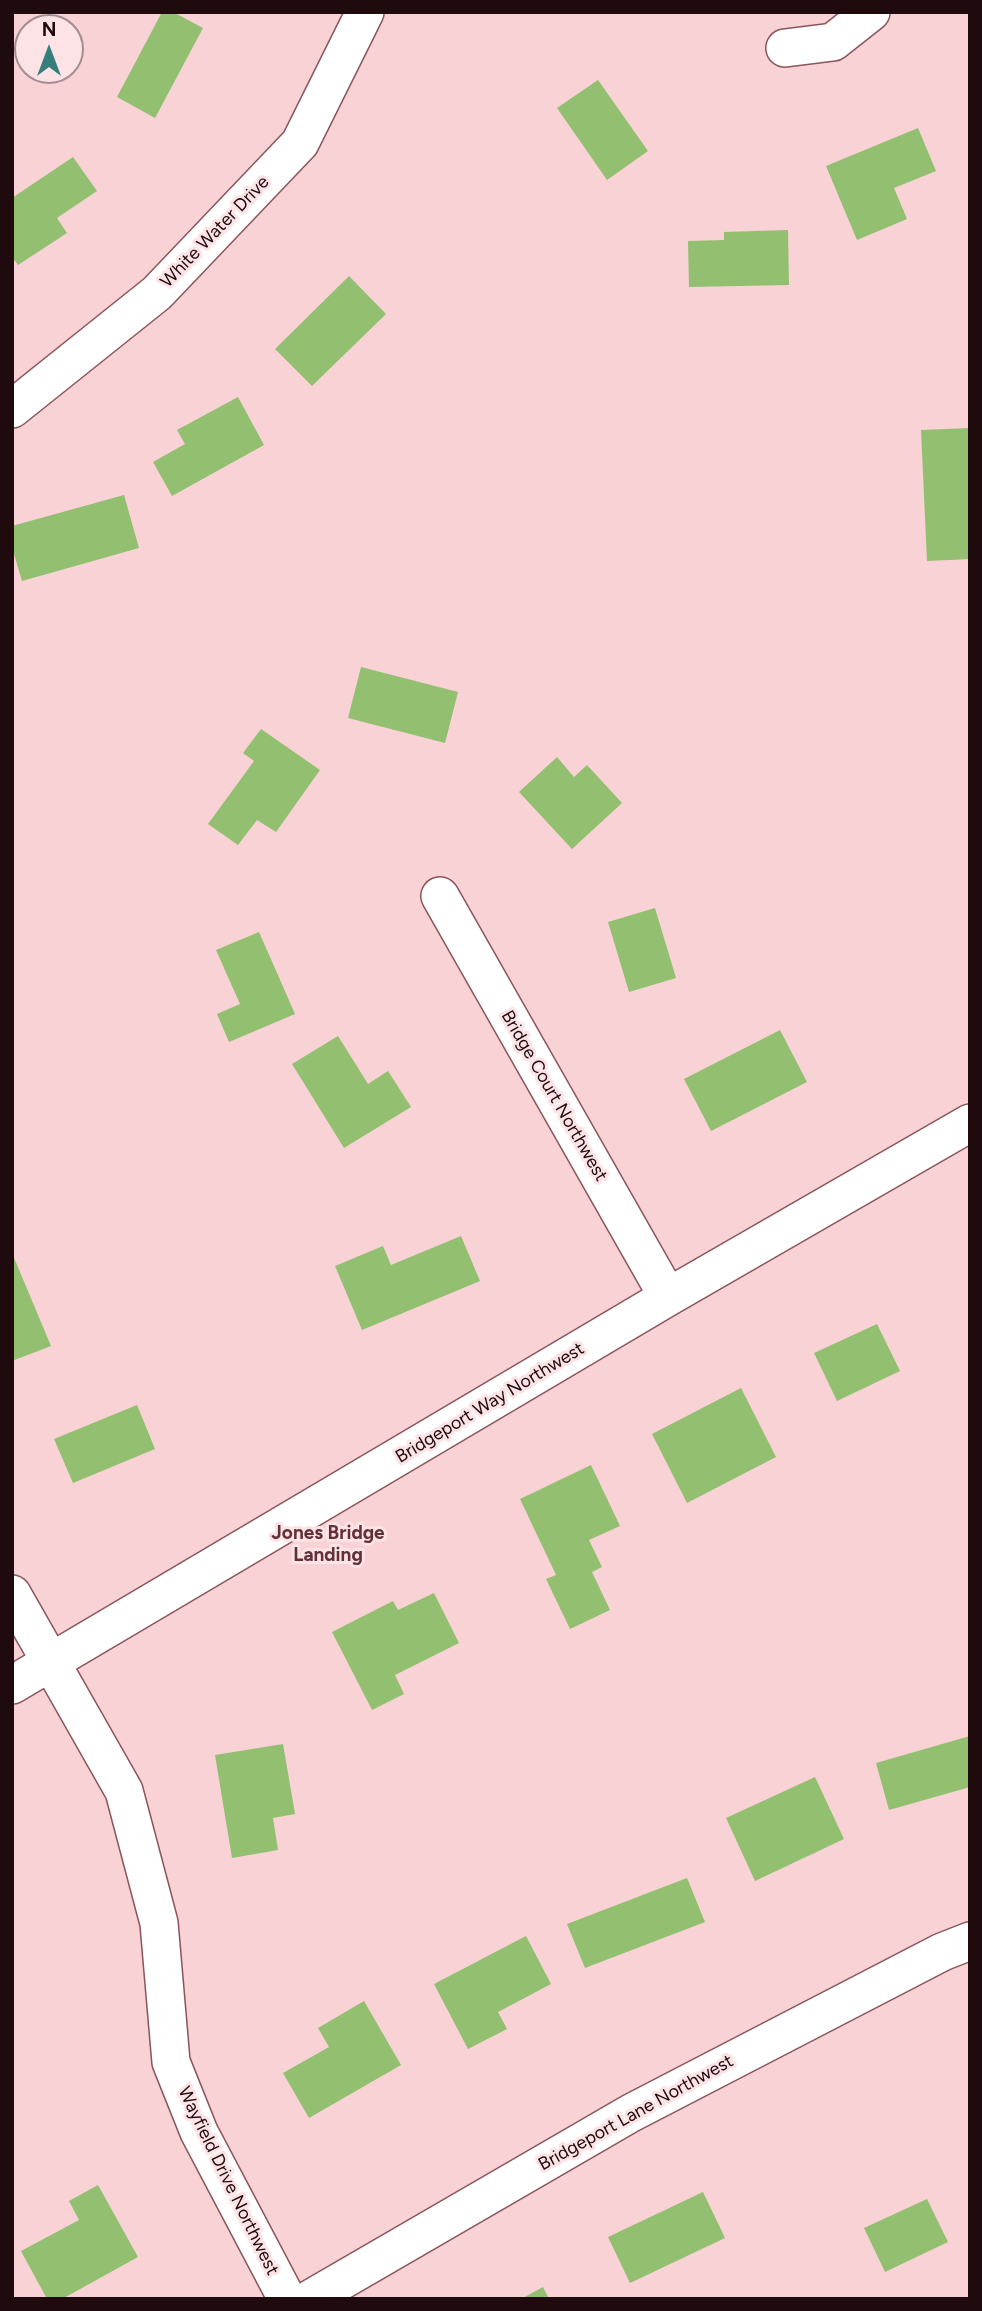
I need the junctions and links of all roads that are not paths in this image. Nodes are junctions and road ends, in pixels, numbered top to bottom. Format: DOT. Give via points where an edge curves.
graph roads {
  1 [pos="365,12"];
  2 [pos="871,12"];
  3 [pos="785,48"];
  4 [pos="12,409"];
  5 [pos="440,896"];
  6 [pos="970,1123"];
  7 [pos="668,1297"];
  8 [pos="12,1594"];
  9 [pos="51,1664"];
  10 [pos="12,1685"];
  11 [pos="970,1941"];
  12 [pos="287,2299"];
  13 [pos="310,2299"];
  1 -- 4 [label="street, White Water Drive" via="300,144 157,293"];
  2 -- 3 [label="street" via="833,42"];
  5 -- 7 [label="street, Bridge Court Northwest"];
  6 -- 7 [label="street, Bridgeport Way Northwest"];
  7 -- 9 [label="street, Bridgeport Way Northwest"];
  8 -- 9 [label="street, Wayfield Drive Northwest"];
  9 -- 10 [label="street, Bridgeport Way Northwest"];
  9 -- 12 [label="street, Wayfield Drive Northwest" via="124,1791 159,1923 171,2062 200,2132"];
  11 -- 13 [label="street, Bridgeport Lane Northwest" via="631,2113"];
}
